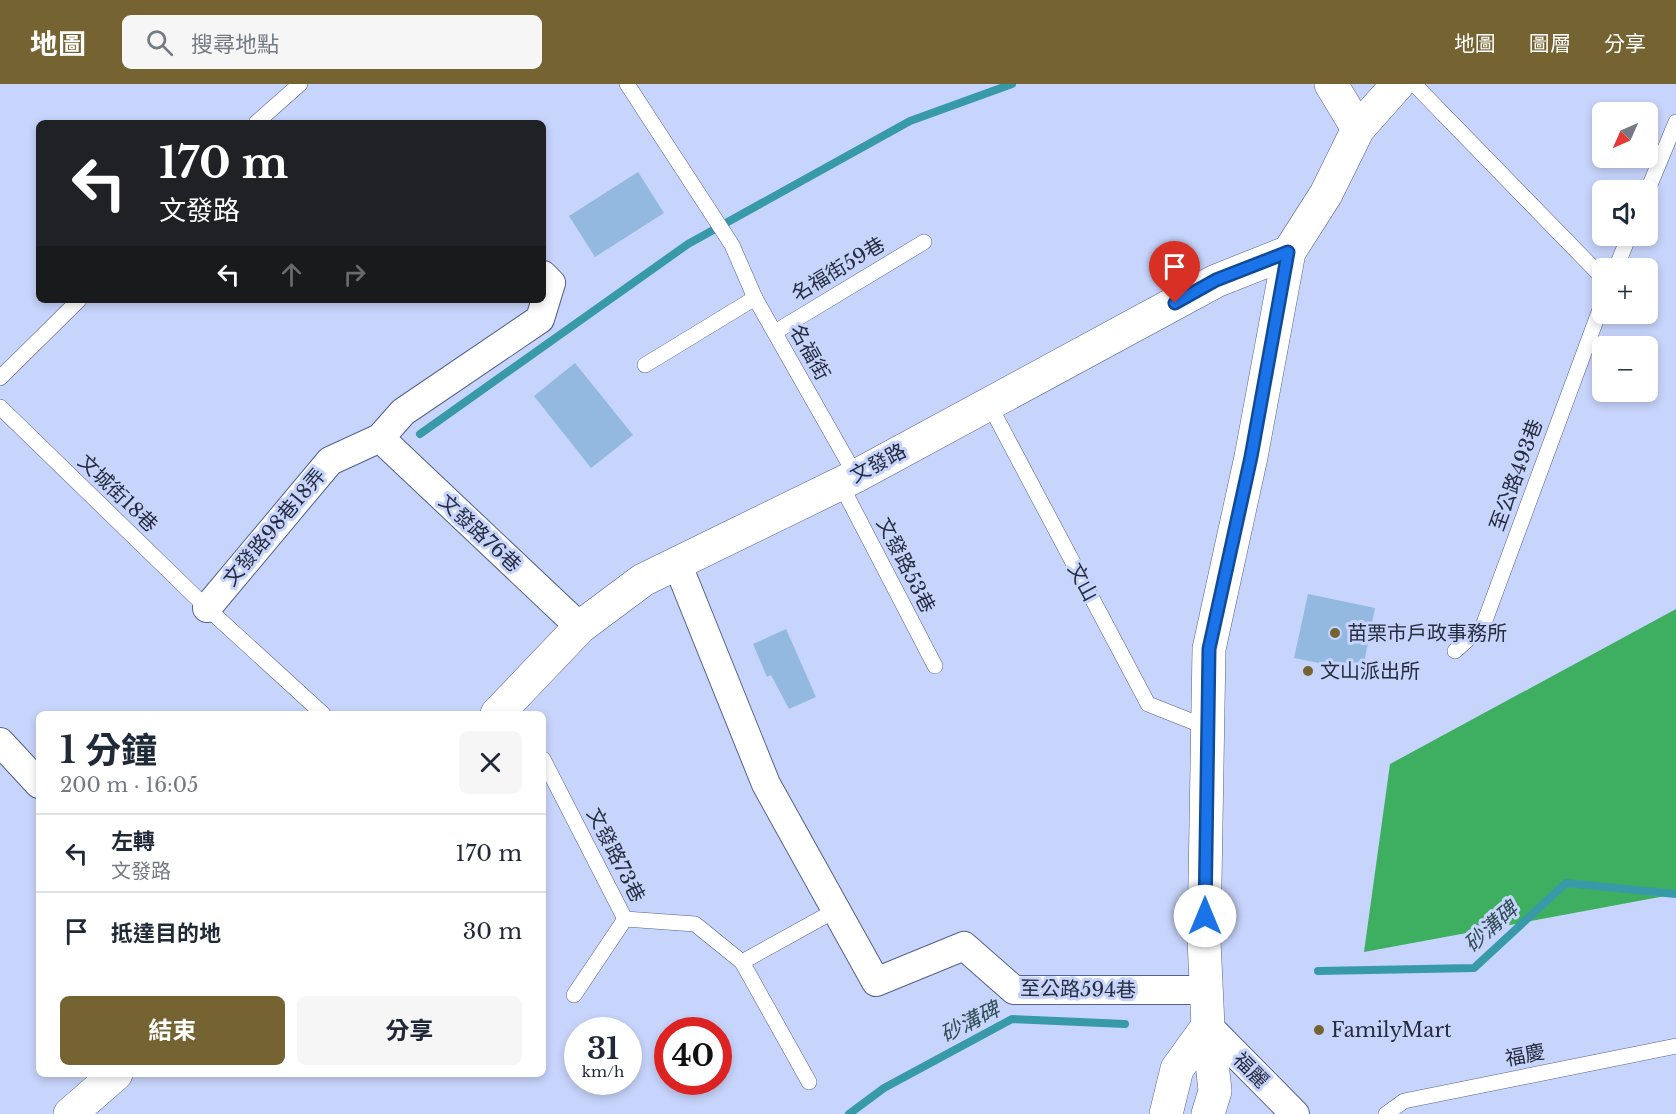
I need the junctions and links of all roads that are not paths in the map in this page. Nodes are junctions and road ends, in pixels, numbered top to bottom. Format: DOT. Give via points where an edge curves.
graph roads {
  1 [pos="300,84"];
  2 [pos="627,84"];
  3 [pos="1331,84"];
  4 [pos="1398,84"];
  5 [pos="1414,84"];
  6 [pos="259,120"];
  7 [pos="1676,122"];
  8 [pos="1358,129"];
  9 [pos="1652,180"];
  10 [pos="924,242"];
  11 [pos="1288,252"];
  12 [pos="1592,267"];
  13 [pos="546,278"];
  14 [pos="755,298"];
  15 [pos="546,299"];
  16 [pos="76,303"];
  17 [pos="545,303"];
  18 [pos="1595,324"];
  19 [pos="775,332"];
  20 [pos="645,365"];
  21 [pos="0,378"];
  22 [pos="988,404"];
  23 [pos="0,407"];
  24 [pos="380,438"];
  25 [pos="848,480"];
  26 [pos="677,563"];
  27 [pos="207,608"];
  28 [pos="580,627"];
  29 [pos="1455,651"];
  30 [pos="935,666"];
  31 [pos="320,711"];
  32 [pos="505,711"];
  33 [pos="1206,727"];
  34 [pos="0,742"];
  35 [pos="546,765"];
  36 [pos="36,780"];
  37 [pos="836,910"];
  38 [pos="625,919"];
  39 [pos="742,962"];
  40 [pos="1206,990"];
  41 [pos="574,995"];
  42 [pos="1208,1026"];
  43 [pos="1676,1046"];
  44 [pos="113,1077"];
  45 [pos="809,1082"];
  46 [pos="70,1114"];
  47 [pos="1166,1114"];
  48 [pos="1208,1114"];
  49 [pos="1295,1114"];
  50 [pos="1386,1114"];
  1 -- 6 [label="lane"];
  2 -- 14 [label="lane, 名福街" via="732,245"];
  3 -- 8 [label="street"];
  4 -- 8 [label="street"];
  5 -- 12 [label="lane"];
  7 -- 9 [label="lane"];
  8 -- 11 [label="street" via="1326,194"];
  10 -- 19 [label="lane, 名福街59巷"];
  11 -- 22 [label="street, 文發路" via="1216,280"];
  11 -- 33 [label="street" via="1251,457 1209,649"];
  13 -- 15 [label="street" via="551,283"];
  14 -- 19 [label="lane, 名福街"];
  14 -- 20 [label="lane"];
  16 -- 21 [label="lane"];
  17 -- 24 [label="street" via="540,319 403,412"];
  18 -- 29 [label="lane, 至公路493巷" via="1482,626"];
  19 -- 25 [label="lane, 名福街"];
  22 -- 25 [label="street, 文發路"];
  22 -- 33 [label="lane, 文山" via="1148,704"];
  23 -- 27 [label="lane, 文城街18巷"];
  24 -- 27 [label="street, 文發路98巷18弄" via="330,461"];
  24 -- 28 [label="street, 文發路76巷"];
  25 -- 26 [label="street, 文發路"];
  25 -- 30 [label="lane, 文發路53巷"];
  26 -- 28 [label="street, 文發路" via="643,580"];
  26 -- 37 [label="street" via="766,784"];
  27 -- 31 [label="lane, 文城街18巷"];
  28 -- 32 [label="street, 文發路"];
  33 -- 40 [label="street"];
  34 -- 36 [label="street"];
  35 -- 38 [label="lane, 文發路73巷"];
  37 -- 39 [label="lane"];
  37 -- 40 [label="street, 至公路594巷" via="876,982 964,946 1014,990"];
  38 -- 39 [label="lane, 文發路73巷" via="695,924"];
  38 -- 41 [label="lane"];
  39 -- 45 [label="lane"];
  40 -- 42 [label="street"];
  42 -- 47 [label="street" via="1177,1069"];
  42 -- 48 [label="street" via="1215,1091"];
  42 -- 49 [label="street, 福麗"];
  43 -- 50 [label="lane, 福慶" via="1404,1101"];
  44 -- 46 [label="street"];
}
